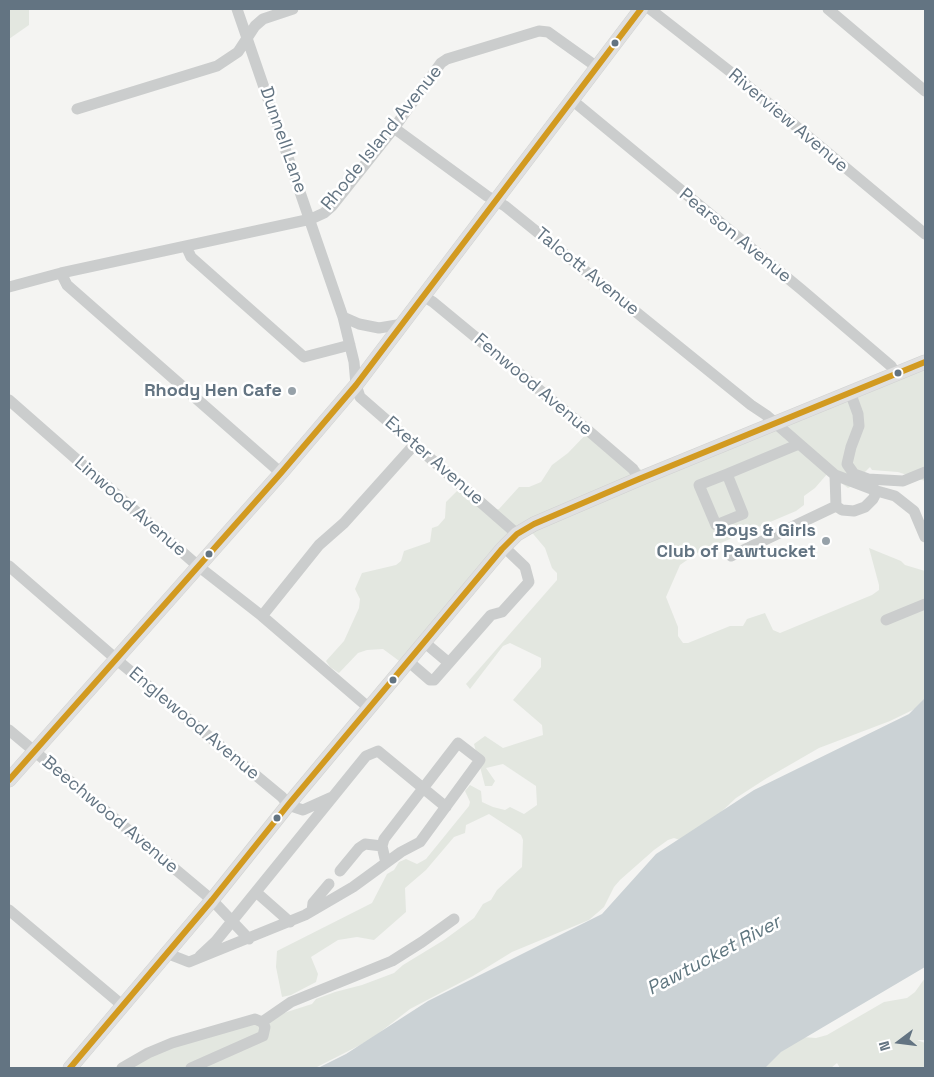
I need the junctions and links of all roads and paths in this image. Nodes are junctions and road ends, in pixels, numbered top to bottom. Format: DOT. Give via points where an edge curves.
graph roads {
  1 [pos="237,9"];
  2 [pos="293,9"];
  3 [pos="641,9"];
  4 [pos="650,9"];
  5 [pos="828,9"];
  6 [pos="247,40"];
  7 [pos="597,66"];
  8 [pos="925,91"];
  9 [pos="572,100"];
  10 [pos="77,109"];
  11 [pos="394,128"];
  12 [pos="495,201"];
  13 [pos="311,219"];
  14 [pos="925,234"];
  15 [pos="186,246"];
  16 [pos="61,273"];
  17 [pos="9,287"];
  18 [pos="423,296"];
  19 [pos="344,317"];
  20 [pos="403,324"];
  21 [pos="350,345"];
  22 [pos="925,362"];
  23 [pos="896,374"];
  24 [pos="356,385"];
  25 [pos="850,392"];
  26 [pos="9,400"];
  27 [pos="775,423"];
  28 [pos="799,444"];
  29 [pos="414,445"];
  30 [pos="282,473"];
  31 [pos="727,474"];
  32 [pos="835,475"];
  33 [pos="925,475"];
  34 [pos="639,478"];
  35 [pos="877,491"];
  36 [pos="836,506"];
  37 [pos="517,534"];
  38 [pos="925,537"];
  39 [pos="504,547"];
  40 [pos="731,556"];
  41 [pos="9,566"];
  42 [pos="198,566"];
  43 [pos="925,604"];
  44 [pos="262,616"];
  45 [pos="886,620"];
  46 [pos="424,642"];
  47 [pos="115,659"];
  48 [pos="408,661"];
  49 [pos="449,663"];
  50 [pos="369,708"];
  51 [pos="9,730"];
  52 [pos="34,752"];
  53 [pos="9,780"];
  54 [pos="423,787"];
  55 [pos="332,797"];
  56 [pos="288,805"];
  57 [pos="446,807"];
  58 [pos="382,846"];
  59 [pos="386,863"];
  60 [pos="340,870"];
  61 [pos="329,884"];
  62 [pos="256,892"];
  63 [pos="212,900"];
  64 [pos="9,910"];
  65 [pos="312,911"];
  66 [pos="454,919"];
  67 [pos="232,921"];
  68 [pos="290,922"];
  69 [pos="249,939"];
  70 [pos="166,953"];
  71 [pos="197,959"];
  72 [pos="122,1005"];
  73 [pos="259,1020"];
  74 [pos="70,1068"];
  75 [pos="122,1068"];
  76 [pos="191,1068"];
  1 -- 6 [label="street, Dunnell Lane"];
  2 -- 6 [label="street" via="263,20"];
  3 -- 7 [label="main road"];
  4 -- 14 [label="street, Riverview Avenue"];
  5 -- 8 [label="street"];
  6 -- 10 [label="street" via="238,52 216,66"];
  6 -- 13 [label="street, Dunnell Lane"];
  7 -- 9 [label="main road"];
  7 -- 11 [label="street, Rhode Island Avenue" via="548,32 531,32 441,63"];
  9 -- 12 [label="main road"];
  9 -- 23 [label="street, Pearson Avenue" via="802,290 891,366"];
  11 -- 12 [label="street, Talcott Avenue"];
  11 -- 13 [label="street, Rhode Island Avenue" via="332,206"];
  12 -- 18 [label="main road"];
  12 -- 27 [label="street, Talcott Avenue"];
  13 -- 15 [label="street, Rhode Island Avenue"];
  13 -- 19 [label="street, Dunnell Lane"];
  15 -- 16 [label="street, Rhode Island Avenue"];
  15 -- 21 [label="street" via="191,257 304,357"];
  16 -- 17 [label="street, Rhode Island Avenue"];
  16 -- 30 [label="street" via="66,285"];
  18 -- 20 [label="main road"];
  18 -- 34 [label="street, Fenwood Avenue" via="576,420"];
  19 -- 20 [label="street" via="380,328"];
  19 -- 21 [label="street, Dunnell Lane"];
  20 -- 24 [label="main road"];
  21 -- 24 [label="street, Dunnell Lane"];
  22 -- 23 [label="main road"];
  23 -- 25 [label="main road"];
  24 -- 29 [label="street, Exeter Avenue" via="360,397"];
  24 -- 30 [label="main road"];
  25 -- 27 [label="main road"];
  25 -- 33 [label="street" via="859,426 848,464 854,474 868,479 903,481"];
  26 -- 42 [label="street, Linwood Avenue"];
  27 -- 28 [label="street, Talcott Avenue"];
  27 -- 34 [label="main road"];
  28 -- 31 [label="street"];
  28 -- 32 [label="street, Talcott Avenue"];
  29 -- 37 [label="street, Exeter Avenue"];
  29 -- 44 [label="street" via="344,523 319,545"];
  30 -- 42 [label="main road"];
  31 -- 31 [label="street" via="699,485 716,525 743,514"];
  32 -- 35 [label="street, Talcott Avenue"];
  32 -- 36 [label="street"];
  34 -- 37 [label="main road"];
  35 -- 36 [label="street" via="866,507 854,511"];
  35 -- 38 [label="street, Talcott Avenue" via="895,496 914,511"];
  36 -- 40 [label="street"];
  37 -- 39 [label="main road"];
  39 -- 46 [label="main road"];
  39 -- 49 [label="street" via="524,567 529,582 502,612 491,615"];
  41 -- 47 [label="street, Englewood Avenue"];
  42 -- 44 [label="street, Linwood Avenue"];
  42 -- 47 [label="main road"];
  43 -- 45 [label="street"];
  44 -- 50 [label="street, Linwood Avenue"];
  46 -- 48 [label="main road"];
  46 -- 49 [label="street"];
  47 -- 52 [label="main road"];
  47 -- 56 [label="street, Englewood Avenue"];
  48 -- 49 [label="street" via="430,680 434,680"];
  48 -- 50 [label="main road"];
  50 -- 56 [label="main road"];
  51 -- 52 [label="street, Beechwood Avenue"];
  52 -- 53 [label="main road"];
  52 -- 63 [label="street, Beechwood Avenue"];
  54 -- 55 [label="street" via="378,751 366,756"];
  54 -- 57 [label="street"];
  54 -- 57 [label="street" via="458,742 480,760"];
  54 -- 58 [label="street"];
  55 -- 56 [label="street" via="303,810"];
  55 -- 62 [label="street"];
  56 -- 63 [label="main road"];
  57 -- 59 [label="street" via="420,842"];
  58 -- 59 [label="street"];
  58 -- 60 [label="street" via="365,844"];
  59 -- 65 [label="street"];
  61 -- 65 [label="street" via="313,904"];
  62 -- 67 [label="street"];
  62 -- 68 [label="street"];
  63 -- 67 [label="street, Beechwood Avenue"];
  63 -- 70 [label="main road"];
  64 -- 72 [label="street"];
  65 -- 68 [label="street"];
  66 -- 73 [label="street" via="392,961 292,1002"];
  67 -- 69 [label="street, Beechwood Avenue"];
  67 -- 71 [label="street"];
  68 -- 69 [label="street"];
  69 -- 71 [label="street"];
  70 -- 71 [label="street" via="189,962"];
  70 -- 72 [label="main road"];
  72 -- 74 [label="main road"];
  73 -- 75 [label="street" via="172,1043"];
  73 -- 76 [label="street" via="265,1027 263,1036"];
}
